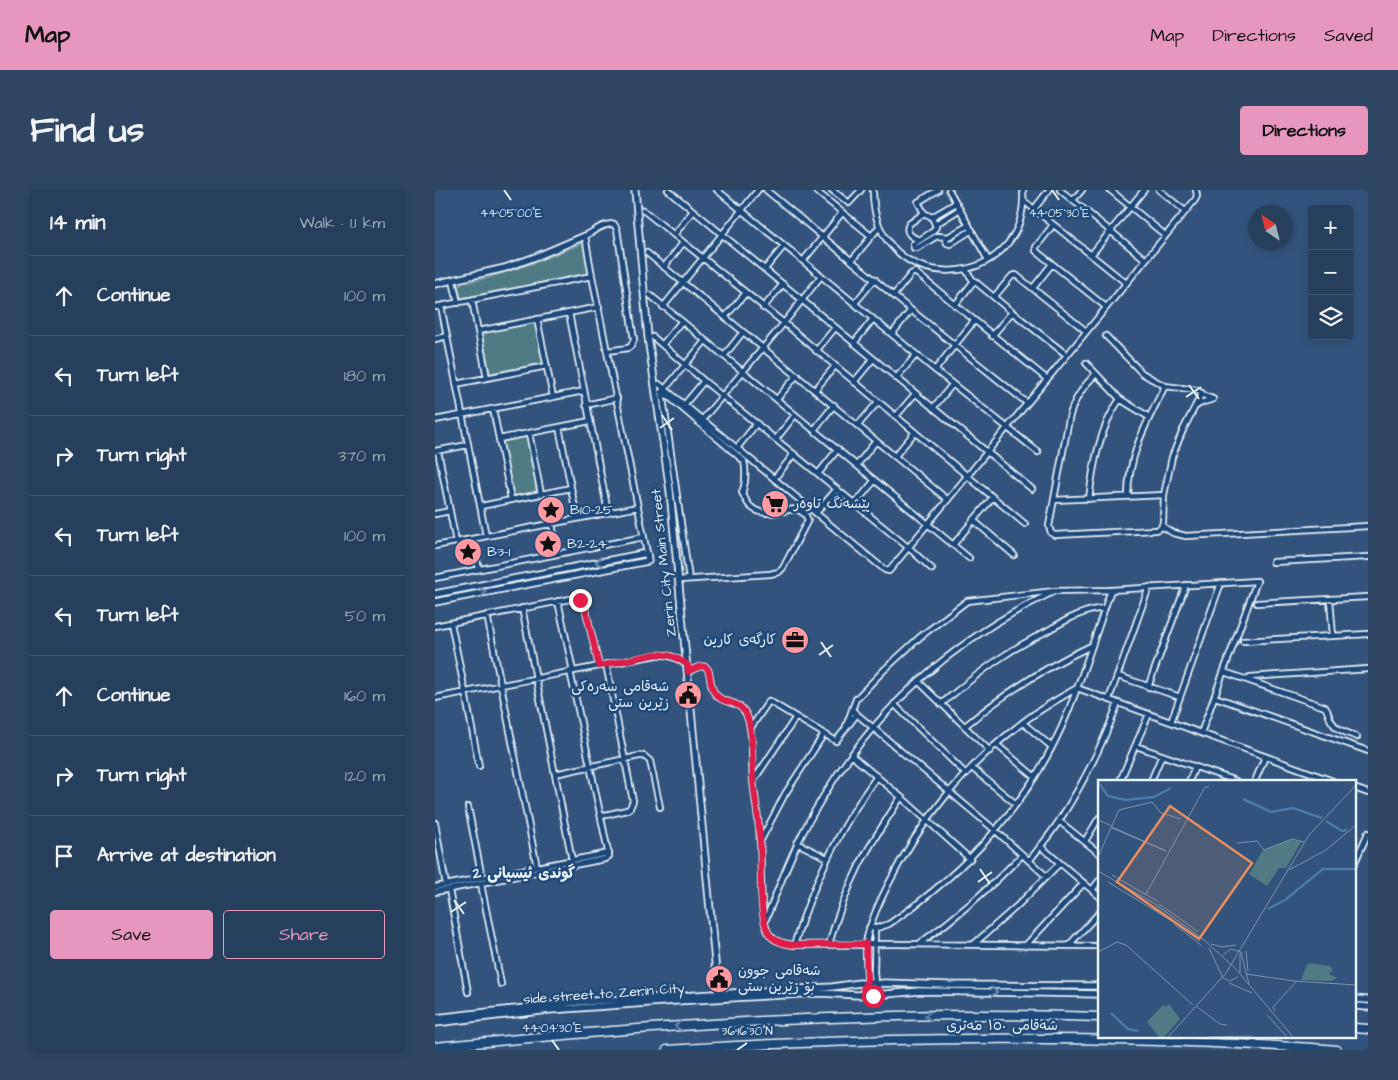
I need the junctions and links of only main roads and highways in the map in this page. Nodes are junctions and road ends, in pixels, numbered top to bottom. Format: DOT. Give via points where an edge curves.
graph roads {
  1 [pos="1098,1017"];
  2 [pos="435,1047"];
  3 [pos="667,1050"];
  4 [pos="1337,1050"];
  1 -- 2 [label="highway, شەقامی ١٥٠ مەتری, one-way" via="950,1015 772,1021"];
  3 -- 4 [label="highway, شەقامی ١٥٠ مەتری" via="842,1040 961,1039 1105,1040"];
}
